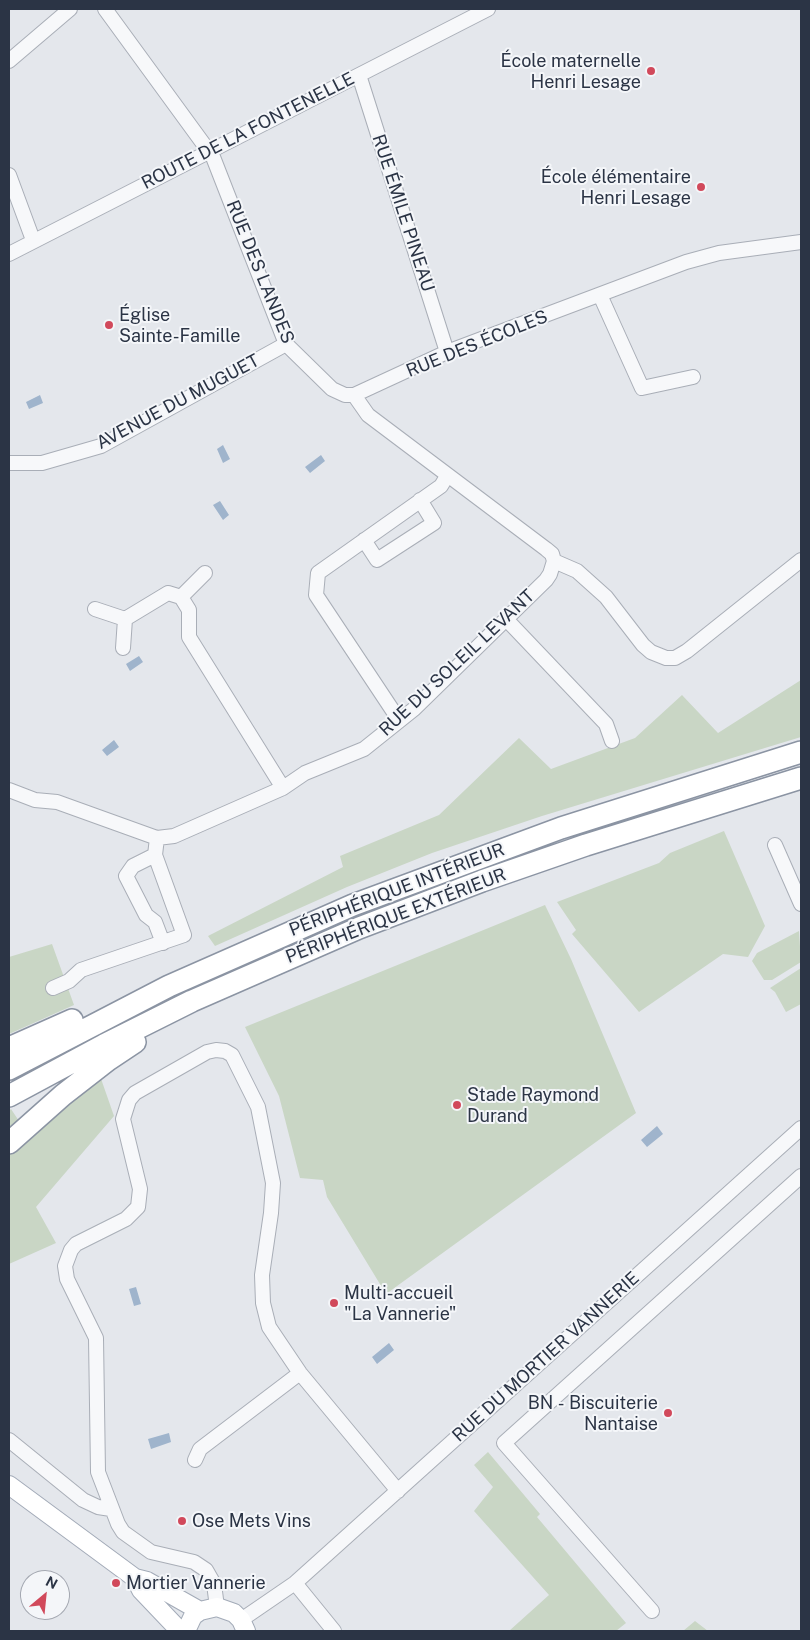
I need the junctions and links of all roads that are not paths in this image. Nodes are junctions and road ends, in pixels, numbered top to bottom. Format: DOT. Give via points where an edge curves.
graph roads {
  1 [pos="70,9"];
  2 [pos="105,9"];
  3 [pos="488,9"];
  4 [pos="9,61"];
  5 [pos="359,75"];
  6 [pos="210,151"];
  7 [pos="9,175"];
  8 [pos="33,240"];
  9 [pos="801,242"];
  10 [pos="9,254"];
  11 [pos="600,295"];
  12 [pos="286,344"];
  13 [pos="446,352"];
  14 [pos="693,377"];
  15 [pos="354,395"];
  16 [pos="9,463"];
  17 [pos="448,476"];
  18 [pos="420,500"];
  19 [pos="364,540"];
  20 [pos="801,560"];
  21 [pos="554,561"];
  22 [pos="205,573"];
  23 [pos="181,597"];
  24 [pos="95,609"];
  25 [pos="125,619"];
  26 [pos="506,619"];
  27 [pos="123,648"];
  28 [pos="399,720"];
  29 [pos="612,741"];
  30 [pos="801,752"];
  31 [pos="801,778"];
  32 [pos="283,788"];
  33 [pos="9,790"];
  34 [pos="157,838"];
  35 [pos="775,845"];
  36 [pos="155,855"];
  37 [pos="801,904"];
  38 [pos="163,943"];
  39 [pos="53,988"];
  40 [pos="192,1001"];
  41 [pos="98,1020"];
  42 [pos="9,1048"];
  43 [pos="9,1069"];
  44 [pos="9,1096"];
  45 [pos="801,1128"];
  46 [pos="9,1143"];
  47 [pos="801,1176"];
  48 [pos="300,1373"];
  49 [pos="9,1440"];
  50 [pos="195,1460"];
  51 [pos="9,1485"];
  52 [pos="398,1491"];
  53 [pos="111,1509"];
  54 [pos="135,1578"];
  55 [pos="295,1583"];
  56 [pos="208,1609"];
  57 [pos="652,1611"];
  58 [pos="244,1626"];
  59 [pos="180,1631"];
  60 [pos="186,1631"];
  61 [pos="334,1631"];
  1 -- 4 [label="street"];
  2 -- 6 [label="street, RUE DES LANDES"];
  3 -- 5 [label="street, ROUTE DE LA FONTENELLE"];
  5 -- 6 [label="street, ROUTE DE LA FONTENELLE"];
  5 -- 13 [label="street, RUE ÉMILE PINEAU"];
  6 -- 8 [label="street, ROUTE DE LA FONTENELLE"];
  6 -- 12 [label="street, RUE DES LANDES"];
  7 -- 8 [label="street"];
  8 -- 10 [label="street, ROUTE DE LA FONTENELLE"];
  9 -- 11 [label="street, RUE DES ÉCOLES" via="719,253"];
  11 -- 13 [label="street, RUE DES ÉCOLES"];
  11 -- 14 [label="street" via="642,388"];
  12 -- 15 [label="street, RUE DES LANDES" via="338,393"];
  12 -- 16 [label="street, AVENUE DU MUGUET" via="101,446 42,463"];
  13 -- 15 [label="street, RUE DES ÉCOLES"];
  15 -- 17 [label="street" via="368,415"];
  17 -- 18 [label="street" via="441,486"];
  17 -- 21 [label="street" via="546,549"];
  18 -- 19 [label="street"];
  18 -- 19 [label="street" via="434,523 377,560"];
  19 -- 28 [label="street" via="318,573 316,595"];
  20 -- 21 [label="street" via="675,658 651,652 606,597 577,571"];
  21 -- 26 [label="street, RUE DU SOLEIL LEVANT" via="546,580"];
  22 -- 23 [label="street"];
  23 -- 25 [label="street" via="168,593"];
  23 -- 32 [label="street" via="189,610 190,637"];
  24 -- 25 [label="street"];
  25 -- 27 [label="street"];
  26 -- 28 [label="street, RUE DU SOLEIL LEVANT"];
  26 -- 29 [label="street" via="606,724"];
  28 -- 32 [label="street, RUE DU SOLEIL LEVANT" via="364,749 305,773"];
  30 -- 41 [label="highway, PÉRIPHÉRIQUE INTÉRIEUR" via="562,828 394,888 259,945"];
  31 -- 40 [label="highway, PÉRIPHÉRIQUE EXTÉRIEUR" via="645,825 482,880 359,928"];
  32 -- 34 [label="street, RUE DU SOLEIL LEVANT" via="174,836"];
  33 -- 34 [label="street" via="35,800 57,802"];
  34 -- 36 [label="street"];
  35 -- 37 [label="street"];
  36 -- 38 [label="street" via="184,935"];
  36 -- 38 [label="street" via="133,866 126,876 146,915 155,922"];
  38 -- 39 [label="street" via="81,970 69,982"];
  40 -- 44 [label="highway, PÉRIPHÉRIQUE EXTÉRIEUR"];
  40 -- 46 [label="highway" via="181,1019 108,1060 63,1094"];
  41 -- 42 [label="highway" via="78,1017"];
  41 -- 43 [label="highway, PÉRIPHÉRIQUE INTÉRIEUR"];
  45 -- 52 [label="street, RUE DU MORTIER VANNERIE"];
  47 -- 57 [label="street" via="504,1444"];
  48 -- 50 [label="street" via="200,1448"];
  48 -- 52 [label="street"];
  48 -- 53 [label="street" via="269,1327 263,1303 262,1275 272,1213 273,1183 258,1107 238,1063 225,1051 207,1052 128,1100 123,1119 140,1189 138,1207 126,1219 76,1244 65,1266 67,1279 96,1338 98,1472"];
  49 -- 53 [label="street" via="83,1500"];
  51 -- 54 [label="main road"];
  52 -- 55 [label="street, RUE DU MORTIER VANNERIE"];
  53 -- 56 [label="street" via="123,1532 151,1552 194,1562 206,1570 214,1584"];
  54 -- 56 [label="main road"];
  54 -- 59 [label="main road" via="141,1590"];
  55 -- 58 [label="street, RUE DU MORTIER VANNERIE"];
  55 -- 61 [label="street"];
  56 -- 58 [label="main road" via="226,1609"];
  56 -- 60 [label="main road" via="193,1616"];
}
